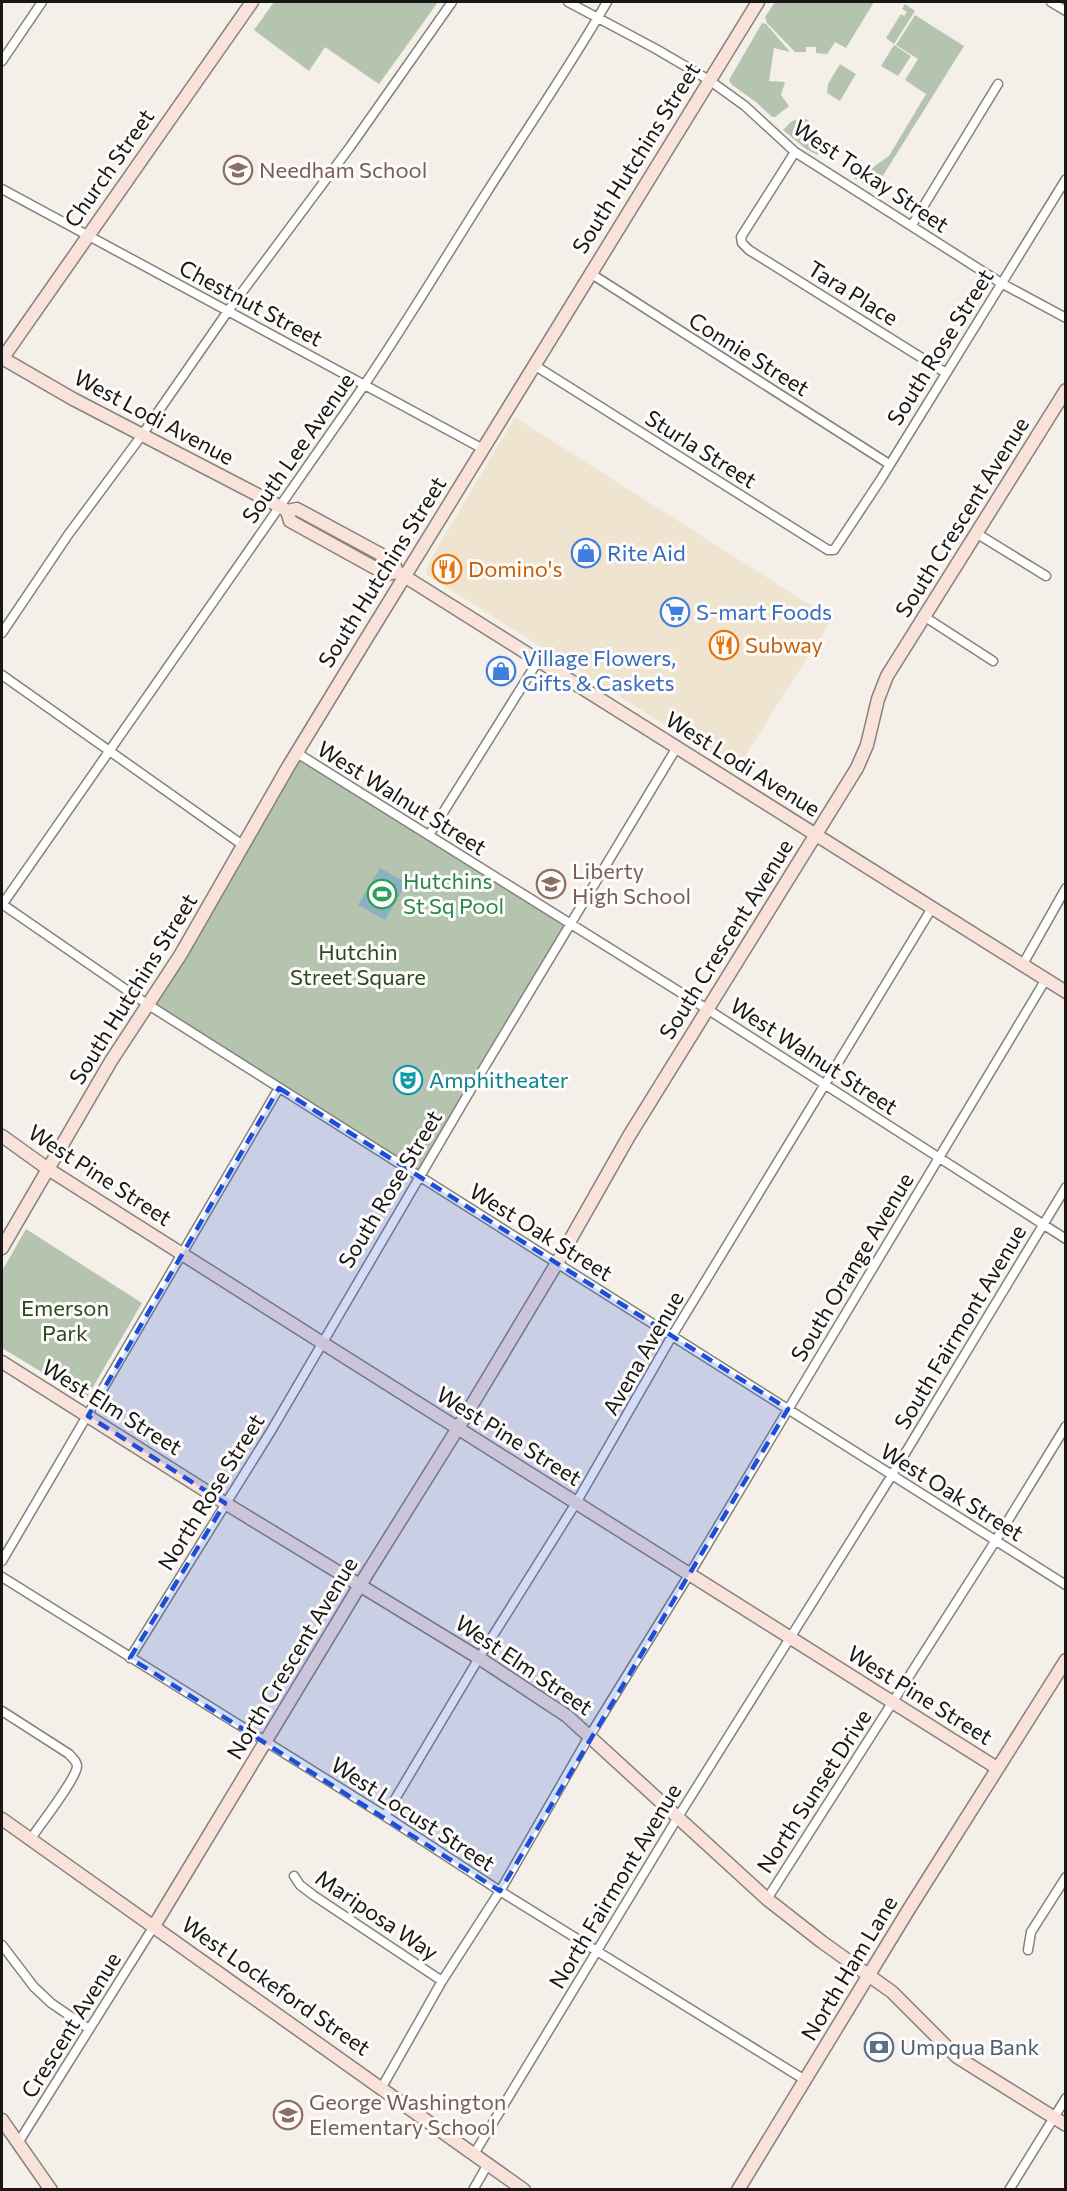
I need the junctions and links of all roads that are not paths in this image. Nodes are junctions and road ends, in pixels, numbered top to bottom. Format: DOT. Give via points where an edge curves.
graph roads {
  1 [pos="42,2"];
  2 [pos="252,2"];
  3 [pos="452,2"];
  4 [pos="568,2"];
  5 [pos="607,2"];
  6 [pos="758,2"];
  7 [pos="1051,2"];
  8 [pos="1065,11"];
  9 [pos="598,17"];
  10 [pos="2,61"];
  11 [pos="709,80"];
  12 [pos="998,84"];
  13 [pos="795,152"];
  14 [pos="1065,179"];
  15 [pos="2,189"];
  16 [pos="912,225"];
  17 [pos="88,235"];
  18 [pos="590,273"];
  19 [pos="1000,283"];
  20 [pos="228,311"];
  21 [pos="1065,318"];
  22 [pos="2,359"];
  23 [pos="534,364"];
  24 [pos="946,373"];
  25 [pos="365,384"];
  26 [pos="1065,390"];
  27 [pos="142,435"];
  28 [pos="483,449"];
  29 [pos="889,464"];
  30 [pos="283,509"];
  31 [pos="976,532"];
  32 [pos="845,534"];
  33 [pos="401,574"];
  34 [pos="1046,576"];
  35 [pos="925,617"];
  36 [pos="2,633"];
  37 [pos="538,661"];
  38 [pos="993,661"];
  39 [pos="2,675"];
  40 [pos="677,747"];
  41 [pos="110,750"];
  42 [pos="297,753"];
  43 [pos="815,835"];
  44 [pos="429,836"];
  45 [pos="244,846"];
  46 [pos="1065,888"];
  47 [pos="2,904"];
  48 [pos="932,908"];
  49 [pos="569,924"];
  50 [pos="1023,964"];
  51 [pos="1046,980"];
  52 [pos="1065,992"];
  53 [pos="147,1004"];
  54 [pos="707,1009"];
  55 [pos="824,1084"];
  56 [pos="279,1088"];
  57 [pos="2,1136"];
  58 [pos="938,1158"];
  59 [pos="48,1169"];
  60 [pos="420,1176"];
  61 [pos="1065,1187"];
  62 [pos="1043,1225"];
  63 [pos="1065,1239"];
  64 [pos="2,1248"];
  65 [pos="182,1253"];
  66 [pos="557,1263"];
  67 [pos="672,1336"];
  68 [pos="321,1342"];
  69 [pos="2,1362"];
  70 [pos="788,1409"];
  71 [pos="467,1413"];
  72 [pos="88,1416"];
  73 [pos="1065,1426"];
  74 [pos="458,1428"];
  75 [pos="892,1475"];
  76 [pos="225,1503"];
  77 [pos="576,1503"];
  78 [pos="996,1540"];
  79 [pos="2,1561"];
  80 [pos="689,1575"];
  81 [pos="2,1577"];
  82 [pos="360,1585"];
  83 [pos="1065,1585"];
  84 [pos="789,1638"];
  85 [pos="130,1658"];
  86 [pos="479,1658"];
  87 [pos="1064,1668"];
  88 [pos="892,1703"];
  89 [pos="2,1711"];
  90 [pos="590,1735"];
  91 [pos="265,1742"];
  92 [pos="997,1768"];
  93 [pos="385,1816"];
  94 [pos="678,1817"];
  95 [pos="2,1819"];
  96 [pos="30,1840"];
  97 [pos="294,1876"];
  98 [pos="1065,1877"];
  99 [pos="500,1891"];
  100 [pos="766,1899"];
  101 [pos="154,1926"];
  102 [pos="2,1945"];
  103 [pos="597,1949"];
  104 [pos="1028,1950"];
  105 [pos="869,1975"];
  106 [pos="442,1981"];
  107 [pos="89,2028"];
  108 [pos="805,2080"];
  109 [pos="381,2087"];
  110 [pos="1065,2098"];
  111 [pos="1053,2117"];
  112 [pos="2,2120"];
  113 [pos="1065,2125"];
  114 [pos="18,2143"];
  115 [pos="474,2154"];
  116 [pos="488,2164"];
  117 [pos="51,2190"];
  118 [pos="473,2190"];
  119 [pos="524,2190"];
  120 [pos="738,2190"];
  121 [pos="1009,2190"];
  1 -- 10 [label="street"];
  2 -- 17 [label="street, Church Street"];
  3 -- 20 [label="street"];
  4 -- 9 [label="street, West Tokay Street"];
  5 -- 9 [label="street, South Lee Avenue"];
  6 -- 11 [label="street, South Hutchins Street"];
  7 -- 8 [label="street"];
  9 -- 11 [label="street, West Tokay Street"];
  9 -- 25 [label="street, South Lee Avenue"];
  11 -- 13 [label="street, West Tokay Street" via="745,106"];
  11 -- 18 [label="street, South Hutchins Street"];
  12 -- 16 [label="street"];
  13 -- 16 [label="street, West Tokay Street"];
  13 -- 24 [label="street, Tara Place" via="741,237 742,243"];
  14 -- 19 [label="street, South Rose Street"];
  15 -- 17 [label="street, Chestnut Street"];
  16 -- 19 [label="street, West Tokay Street"];
  17 -- 20 [label="street, Chestnut Street"];
  17 -- 22 [label="street, Church Street"];
  18 -- 23 [label="street, South Hutchins Street"];
  18 -- 29 [label="street, Connie Street"];
  19 -- 21 [label="street, West Tokay Street"];
  19 -- 24 [label="street, South Rose Street"];
  20 -- 25 [label="street, Chestnut Street"];
  20 -- 27 [label="street"];
  22 -- 27 [label="street, West Lodi Avenue"];
  23 -- 28 [label="street, South Hutchins Street"];
  23 -- 32 [label="street, Sturla Street" via="828,550 834,550"];
  24 -- 29 [label="street, South Rose Street"];
  25 -- 28 [label="street, Chestnut Street"];
  25 -- 30 [label="street, South Lee Avenue"];
  26 -- 31 [label="street, South Crescent Avenue"];
  27 -- 30 [label="street, West Lodi Avenue"];
  27 -- 36 [label="street"];
  28 -- 33 [label="street, South Hutchins Street"];
  29 -- 32 [label="street, South Rose Street"];
  30 -- 33 [label="street, West Lodi Avenue" via="290,521 333,545 386,574"];
  30 -- 41 [label="street, South Lee Avenue"];
  31 -- 34 [label="street"];
  31 -- 35 [label="street, South Crescent Avenue"];
  33 -- 37 [label="street, West Lodi Avenue"];
  33 -- 42 [label="street, South Hutchins Street"];
  35 -- 38 [label="street"];
  35 -- 43 [label="street, South Crescent Avenue" via="884,683 857,768"];
  37 -- 40 [label="street, West Lodi Avenue"];
  37 -- 44 [label="street"];
  39 -- 41 [label="street"];
  40 -- 43 [label="street, West Lodi Avenue"];
  40 -- 49 [label="street, South Rose Street"];
  41 -- 45 [label="street"];
  41 -- 47 [label="street, South Lee Avenue"];
  42 -- 44 [label="street, West Walnut Street"];
  42 -- 45 [label="street, South Hutchins Street"];
  43 -- 48 [label="street, West Lodi Avenue"];
  43 -- 54 [label="street, South Crescent Avenue"];
  44 -- 49 [label="street, West Walnut Street"];
  45 -- 53 [label="street, South Hutchins Street"];
  46 -- 50 [label="street"];
  47 -- 53 [label="street, West Oak Street"];
  48 -- 50 [label="street, West Lodi Avenue"];
  48 -- 55 [label="street, Avena Avenue"];
  49 -- 54 [label="street, West Walnut Street"];
  49 -- 60 [label="street, South Rose Street"];
  50 -- 51 [label="street, West Lodi Avenue"];
  51 -- 52 [label="street, West Lodi Avenue"];
  51 -- 58 [label="street, South Orange Avenue"];
  53 -- 56 [label="street, West Oak Street"];
  53 -- 59 [label="street, South Hutchins Street"];
  54 -- 55 [label="street, West Walnut Street"];
  54 -- 66 [label="street, South Crescent Avenue"];
  55 -- 58 [label="street, West Walnut Street"];
  55 -- 67 [label="street, Avena Avenue"];
  56 -- 60 [label="street, West Oak Street"];
  56 -- 65 [label="street"];
  57 -- 59 [label="street, West Pine Street"];
  58 -- 62 [label="street, West Walnut Street"];
  58 -- 70 [label="street, South Orange Avenue"];
  59 -- 64 [label="street, South Hutchins Street"];
  59 -- 65 [label="street, West Pine Street"];
  60 -- 66 [label="street, West Oak Street"];
  60 -- 68 [label="street, South Rose Street"];
  61 -- 62 [label="street, South Fairmont Avenue"];
  62 -- 63 [label="street, West Walnut Street"];
  62 -- 75 [label="street, South Fairmont Avenue"];
  65 -- 68 [label="street, West Pine Street"];
  65 -- 72 [label="street"];
  66 -- 67 [label="street, West Oak Street"];
  66 -- 71 [label="street, South Crescent Avenue"];
  67 -- 70 [label="street, West Oak Street"];
  67 -- 77 [label="street, Avena Avenue"];
  68 -- 74 [label="street, West Pine Street"];
  68 -- 76 [label="street, North Rose Street"];
  69 -- 72 [label="street, West Elm Street"];
  70 -- 75 [label="street, West Oak Street"];
  70 -- 80 [label="street, South Orange Avenue"];
  71 -- 74 [label="street, North Crescent Avenue"];
  72 -- 76 [label="street, West Elm Street"];
  72 -- 79 [label="street"];
  73 -- 78 [label="street, North Sunset Drive"];
  74 -- 77 [label="street, West Pine Street"];
  74 -- 82 [label="street, North Crescent Avenue"];
  75 -- 78 [label="street, West Oak Street"];
  75 -- 84 [label="street, South Fairmont Avenue"];
  76 -- 82 [label="street, West Elm Street"];
  76 -- 85 [label="street, North Rose Street"];
  77 -- 80 [label="street, West Pine Street"];
  77 -- 86 [label="street, Avena Avenue"];
  78 -- 83 [label="street, West Oak Street"];
  78 -- 88 [label="street, North Sunset Drive"];
  80 -- 84 [label="street, West Pine Street"];
  80 -- 90 [label="street, South Orange Avenue"];
  81 -- 85 [label="street, West Locust Street"];
  82 -- 86 [label="street, West Elm Street"];
  82 -- 91 [label="street, North Crescent Avenue"];
  84 -- 88 [label="street, West Pine Street"];
  84 -- 94 [label="street, North Fairmont Avenue"];
  85 -- 91 [label="street, West Locust Street"];
  86 -- 90 [label="street, West Elm Street"];
  86 -- 93 [label="street, Avena Avenue"];
  87 -- 92 [label="street, North Ham Lane"];
  88 -- 92 [label="street, West Pine Street"];
  88 -- 100 [label="street, North Sunset Drive"];
  89 -- 96 [label="street" via="76,1762 72,1779"];
  90 -- 94 [label="street, West Elm Street"];
  90 -- 99 [label="street, South Orange Avenue"];
  91 -- 93 [label="street, West Locust Street"];
  91 -- 101 [label="street, North Crescent Avenue"];
  92 -- 105 [label="street, North Ham Lane"];
  93 -- 99 [label="street, West Locust Street"];
  94 -- 100 [label="street, West Elm Street"];
  94 -- 103 [label="street, North Fairmont Avenue"];
  95 -- 96 [label="street, West Lockeford Street"];
  96 -- 101 [label="street, West Lockeford Street"];
  97 -- 106 [label="street, Mariposa Way" via="300,1885"];
  98 -- 104 [label="street" via="1031,1932"];
  99 -- 103 [label="street, West Locust Street"];
  99 -- 106 [label="street, South Orange Avenue"];
  100 -- 105 [label="street, West Elm Street"];
  101 -- 107 [label="street, Crescent Avenue"];
  101 -- 109 [label="street, West Lockeford Street"];
  102 -- 107 [label="street" via="34,1987"];
  103 -- 108 [label="street, West Locust Street"];
  103 -- 115 [label="street, North Fairmont Avenue"];
  105 -- 108 [label="street, North Ham Lane"];
  105 -- 111 [label="street, West Elm Street" via="892,1992 957,2057"];
  106 -- 109 [label="street, South Orange Avenue"];
  107 -- 114 [label="street, Crescent Avenue"];
  108 -- 120 [label="street, North Ham Lane"];
  109 -- 115 [label="street, West Lockeford Street"];
  110 -- 111 [label="street"];
  111 -- 113 [label="street, West Elm Street"];
  111 -- 121 [label="street"];
  112 -- 114 [label="street"];
  114 -- 117 [label="street"];
  115 -- 116 [label="street, West Lockeford Street"];
  116 -- 118 [label="street"];
  116 -- 119 [label="street, West Lockeford Street"];
}
